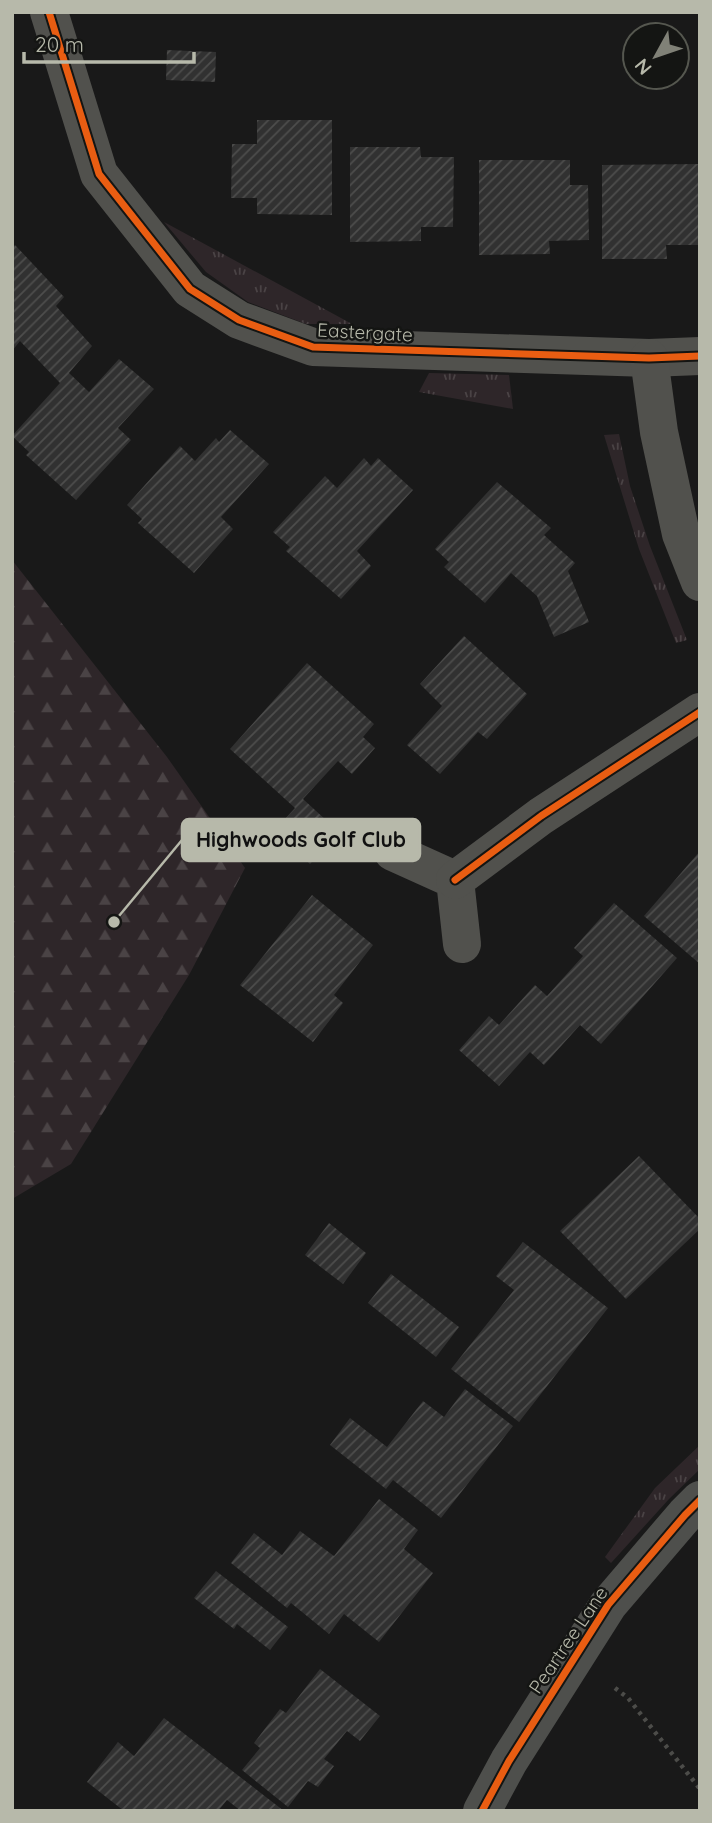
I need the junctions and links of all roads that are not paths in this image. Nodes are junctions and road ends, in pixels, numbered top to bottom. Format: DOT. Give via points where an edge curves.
graph roads {
  1 [pos="49,12"];
  2 [pos="700,356"];
  3 [pos="649,358"];
  4 [pos="700,582"];
  5 [pos="700,712"];
  6 [pos="393,852"];
  7 [pos="455,880"];
  8 [pos="462,944"];
  9 [pos="700,1500"];
  10 [pos="482,1811"];
  1 -- 3 [label="street, Eastergate" via="99,174 190,289 239,320 313,347"];
  2 -- 3 [label="street, Eastergate"];
  3 -- 4 [label="street" via="678,521"];
  5 -- 7 [label="street" via="541,816"];
  6 -- 7 [label="street"];
  7 -- 8 [label="street"];
  9 -- 10 [label="street, Peartree Lane" via="608,1605"];
}
